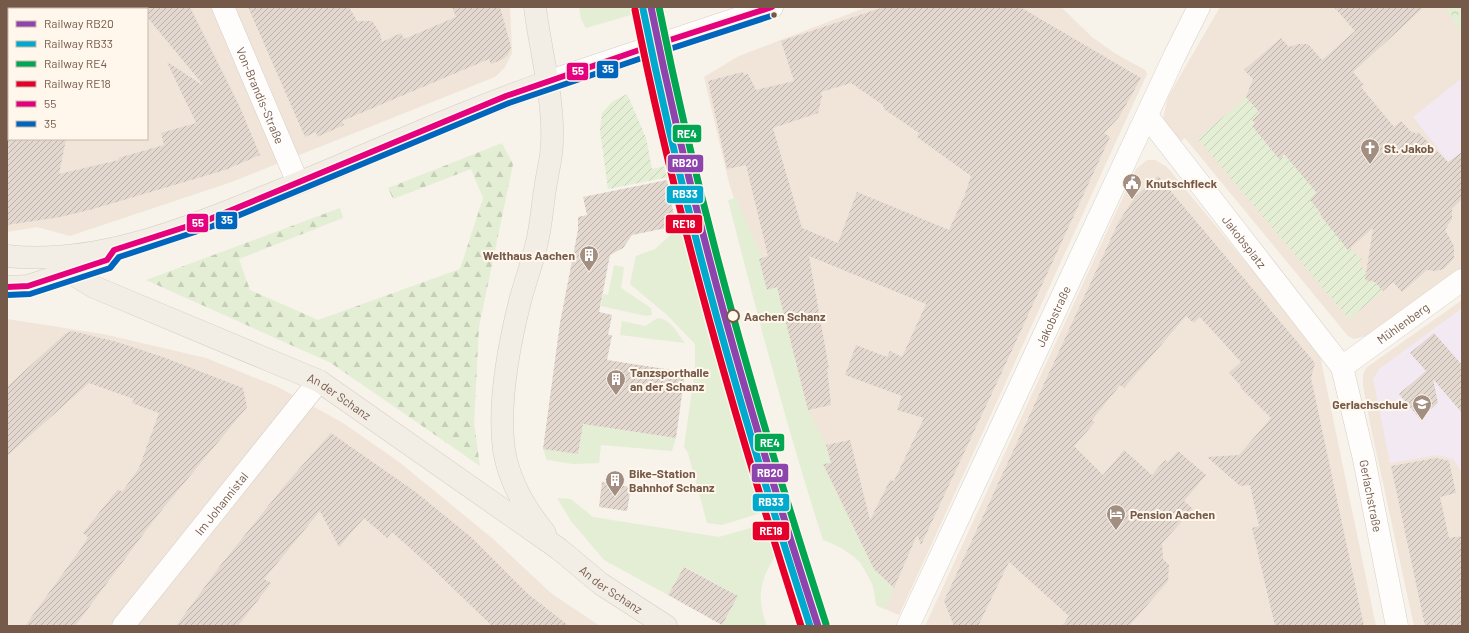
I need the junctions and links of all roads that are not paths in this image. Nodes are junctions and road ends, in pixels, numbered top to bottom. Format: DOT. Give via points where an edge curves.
graph roads {
  1 [pos="223,7"];
  2 [pos="535,7"];
  3 [pos="770,7"];
  4 [pos="1199,7"];
  5 [pos="547,82"];
  6 [pos="1147,116"];
  7 [pos="298,183"];
  8 [pos="7,256"];
  9 [pos="66,264"];
  10 [pos="1462,280"];
  11 [pos="18,286"];
  12 [pos="94,287"];
  13 [pos="1342,366"];
  14 [pos="319,381"];
  15 [pos="559,549"];
  16 [pos="123,626"];
  17 [pos="666,626"];
  18 [pos="908,626"];
  19 [pos="1397,626"];
  1 -- 7 [label="street, Von-Brandis-Straße"];
  2 -- 5 [label="main road, An der Schanz"];
  3 -- 5 [label="street"];
  4 -- 6 [label="street, Jakobstraße"];
  5 -- 7 [label="main road" via="480,107"];
  5 -- 15 [label="main road, An der Schanz" via="552,141 536,245 520,302 509,357 502,419 504,451 520,497 534,520"];
  6 -- 13 [label="street, Jakobsplatz"];
  6 -- 18 [label="street, Jakobstraße"];
  7 -- 9 [label="main road" via="210,219"];
  8 -- 9 [label="main road"];
  9 -- 11 [label="main road"];
  9 -- 12 [label="main road, An der Schanz"];
  10 -- 13 [label="street, Mühlenberg"];
  11 -- 12 [label="main road, An der Schanz"];
  12 -- 14 [label="main road, An der Schanz"];
  13 -- 19 [label="street, Gerlachstraße" via="1364,459"];
  14 -- 15 [label="main road, An der Schanz"];
  14 -- 16 [label="street, Im Johannistal"];
  15 -- 17 [label="main road, An der Schanz" via="601,584"];
}
